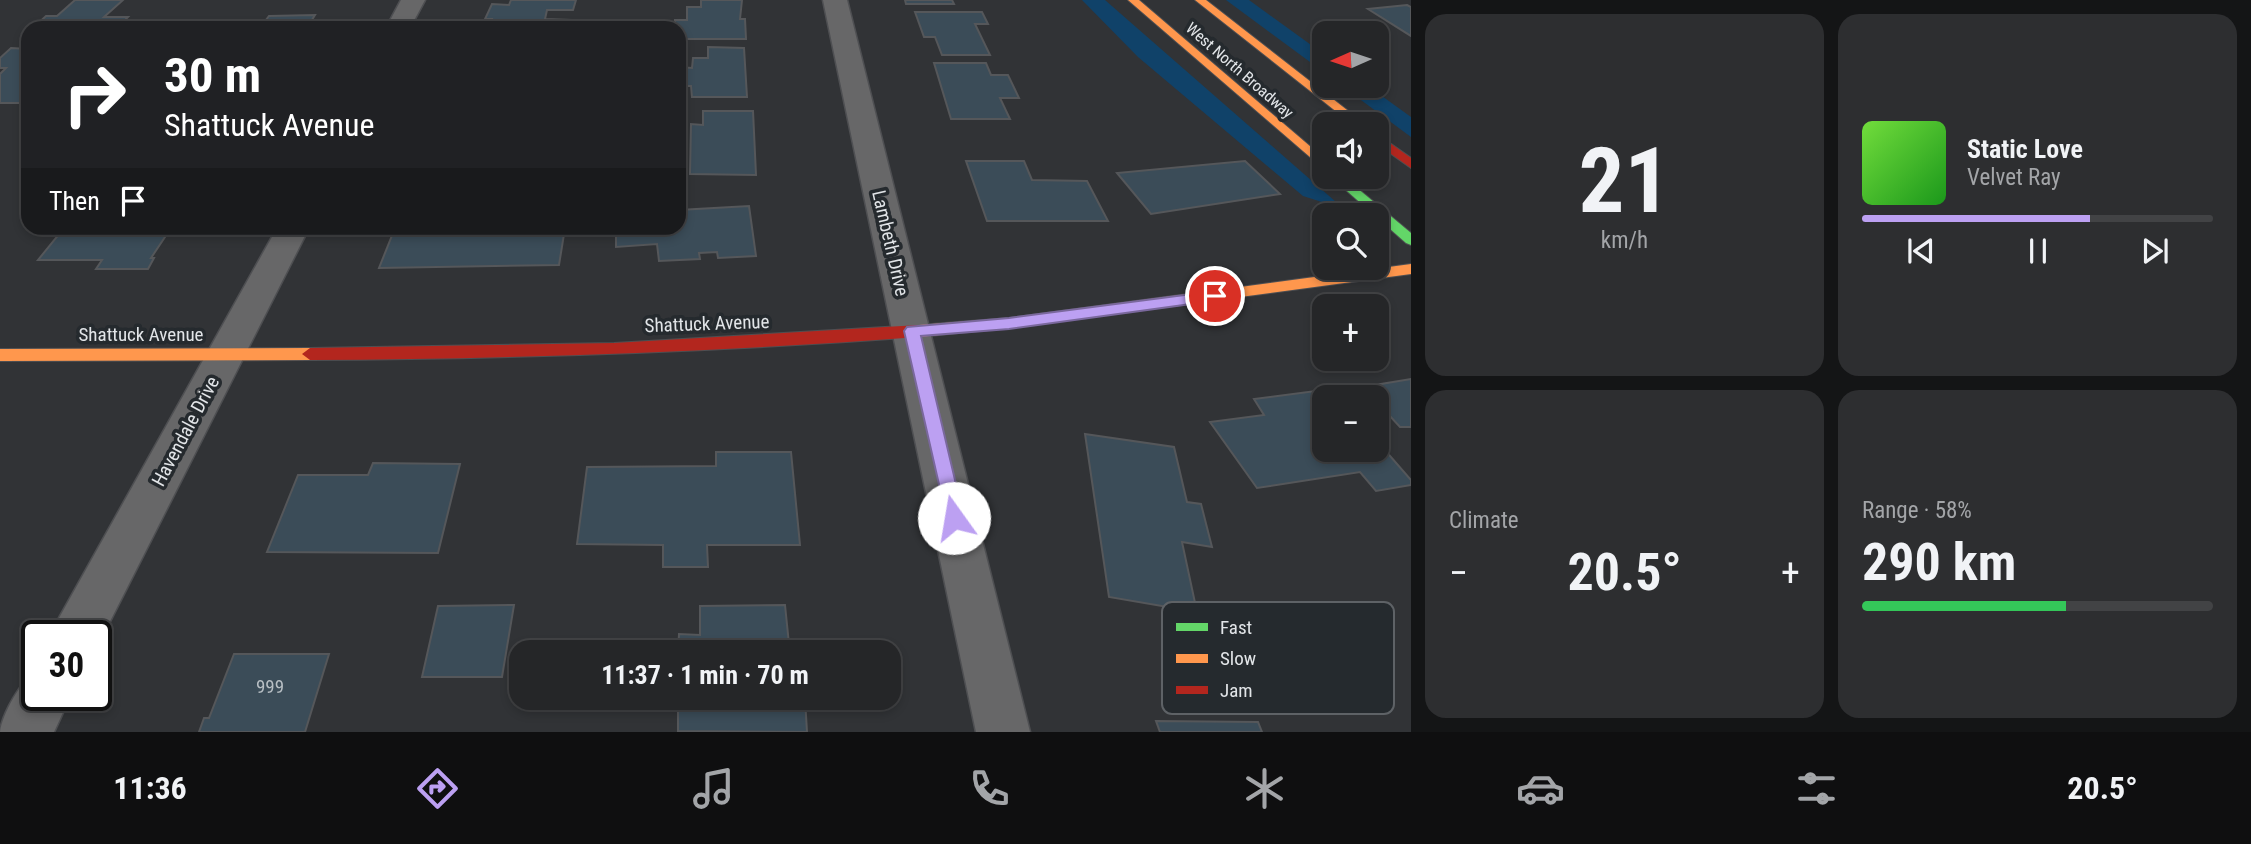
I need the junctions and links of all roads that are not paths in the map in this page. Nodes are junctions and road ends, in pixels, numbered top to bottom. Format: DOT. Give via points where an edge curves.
graph roads {
  1 [pos="413,0"];
  2 [pos="835,0"];
  3 [pos="1133,0"];
  4 [pos="1199,0"];
  5 [pos="402,21"];
  6 [pos="1344,112"];
  7 [pos="1389,147"];
  8 [pos="1312,155"];
  9 [pos="1411,164"];
  10 [pos="1352,189"];
  11 [pos="289,235"];
  12 [pos="1411,240"];
  13 [pos="1411,269"];
  14 [pos="912,331"];
  15 [pos="0,355"];
  16 [pos="226,355"];
  17 [pos="85,620"];
  18 [pos="37,711"];
  19 [pos="26,732"];
  20 [pos="1003,732"];
  1 -- 5 [label="street"];
  2 -- 14 [label="street, Lambeth Drive"];
  3 -- 8 [label="street, West North Broadway"];
  4 -- 6 [label="street, West North Broadway"];
  7 -- 9 [label="street"];
  10 -- 12 [label="street"];
  11 -- 16 [label="street, Havendale Drive"];
  13 -- 14 [label="street, Shattuck Avenue" via="1009,323"];
  14 -- 16 [label="street, Shattuck Avenue" via="458,354"];
  14 -- 20 [label="street, Lambeth Drive"];
  15 -- 16 [label="street, Shattuck Avenue"];
  16 -- 17 [label="street, Havendale Drive"];
  18 -- 19 [label="street"];
}
